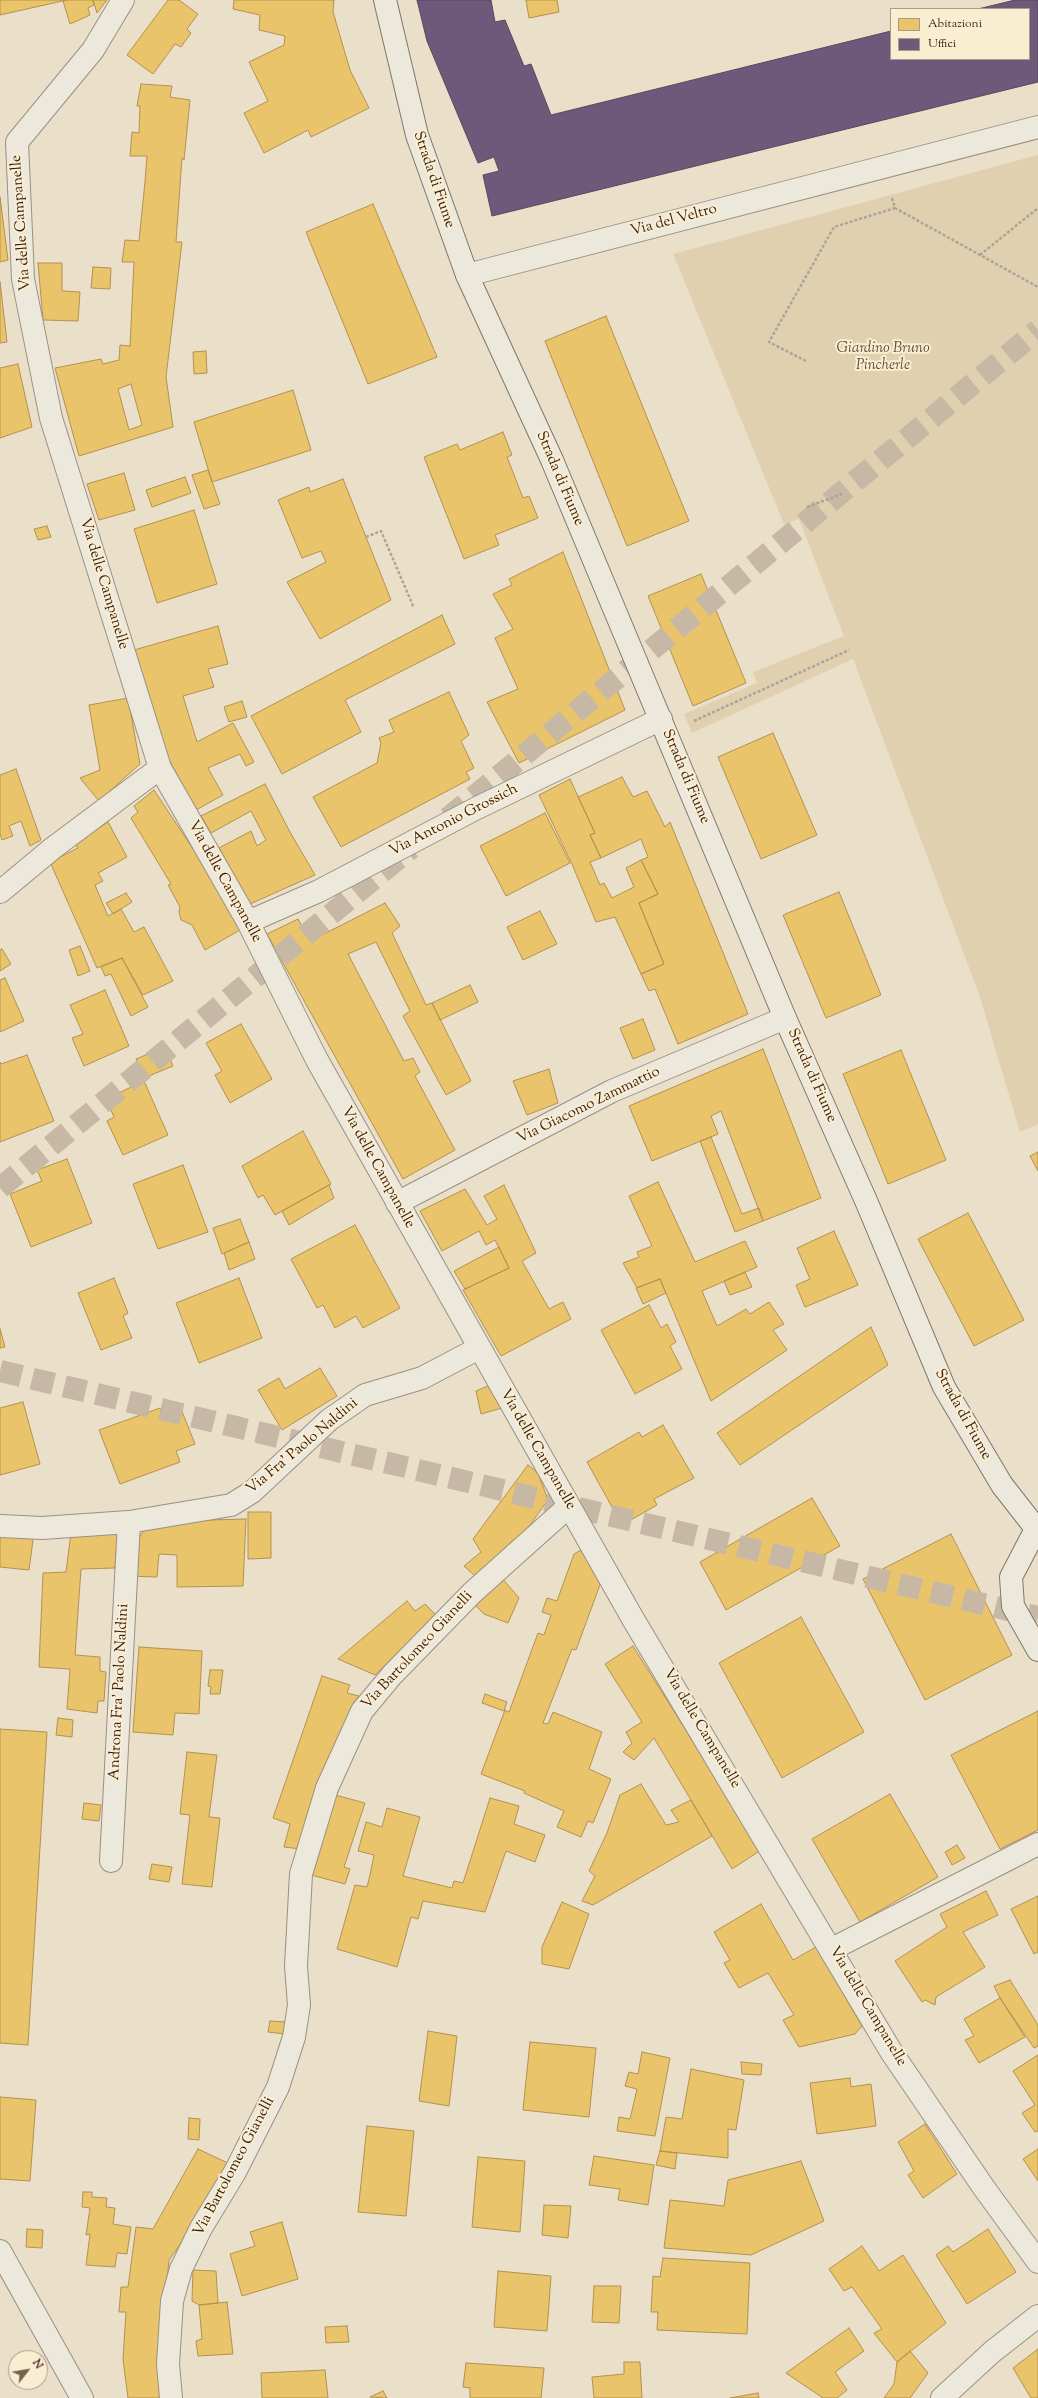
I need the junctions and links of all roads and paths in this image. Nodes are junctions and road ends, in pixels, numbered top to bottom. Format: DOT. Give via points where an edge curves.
graph roads {
  1 [pos="123,0"];
  2 [pos="385,0"];
  3 [pos="1038,127"];
  4 [pos="8,146"];
  5 [pos="882,167"];
  6 [pos="895,208"];
  7 [pos="1038,208"];
  8 [pos="980,255"];
  9 [pos="467,275"];
  10 [pos="1038,287"];
  11 [pos="806,361"];
  12 [pos="842,494"];
  13 [pos="807,507"];
  14 [pos="366,537"];
  15 [pos="414,608"];
  16 [pos="849,650"];
  17 [pos="663,726"];
  18 [pos="160,768"];
  19 [pos="0,892"];
  20 [pos="248,922"];
  21 [pos="785,1018"];
  22 [pos="397,1203"];
  23 [pos="480,1348"];
  24 [pos="569,1506"];
  25 [pos="130,1522"];
  26 [pos="0,1526"];
  27 [pos="1037,1530"];
  28 [pos="1038,1650"];
  29 [pos="1038,1844"];
  30 [pos="111,1861"];
  31 [pos="832,1949"];
  32 [pos="0,2251"];
  33 [pos="1038,2262"];
  34 [pos="1038,2316"];
  35 [pos="82,2398"];
  36 [pos="171,2398"];
  37 [pos="942,2398"];
  1 -- 4 [label="street, Via delle Campanelle" via="93,50"];
  2 -- 9 [label="street, Strada di Fiume" via="417,135"];
  3 -- 5 [label="street, Via del Veltro"];
  4 -- 18 [label="street, Via delle Campanelle" via="23,280 51,418"];
  5 -- 6 [label="path"];
  5 -- 9 [label="street, Via del Veltro"];
  6 -- 8 [label="path"];
  6 -- 11 [label="path" via="834,227 769,342"];
  7 -- 8 [label="path"];
  8 -- 10 [label="path"];
  9 -- 17 [label="street, Strada di Fiume" via="552,460"];
  12 -- 13 [label="path"];
  14 -- 15 [label="path" via="381,531"];
  16 -- 17 [label="path"];
  17 -- 20 [label="street, Via Antonio Grossich" via="478,808 319,891"];
  17 -- 21 [label="street, Strada di Fiume"];
  18 -- 19 [label="street" via="53,848"];
  18 -- 20 [label="street, Via delle Campanelle"];
  20 -- 22 [label="street, Via delle Campanelle" via="317,1060"];
  21 -- 22 [label="street, Via Giacomo Zammattio" via="612,1091"];
  21 -- 27 [label="street, Strada di Fiume" via="867,1203 944,1387 1002,1485"];
  22 -- 23 [label="street, Via delle Campanelle"];
  23 -- 24 [label="street, Via delle Campanelle"];
  23 -- 25 [label="street, Via Fra' Paolo Naldini" via="422,1378 365,1394 330,1420 252,1492 231,1505"];
  24 -- 31 [label="street, Via delle Campanelle" via="633,1619"];
  24 -- 36 [label="street, Via Bartolomeo Gianelli" via="472,1593 392,1675 362,1711 327,1788 301,1874 296,1966 299,2005 294,2037 278,2087 235,2172 201,2228 181,2269 172,2301 168,2364"];
  25 -- 26 [label="street, Via Fra' Paolo Naldini" via="42,1528"];
  25 -- 30 [label="street, Androna Fra' Paolo Naldini"];
  27 -- 28 [label="street" via="1011,1577 1013,1606"];
  29 -- 31 [label="street"];
  31 -- 33 [label="street, Via delle Campanelle" via="892,2052 984,2188"];
  32 -- 35 [label="street"];
  34 -- 37 [label="street" via="992,2352"];
}
